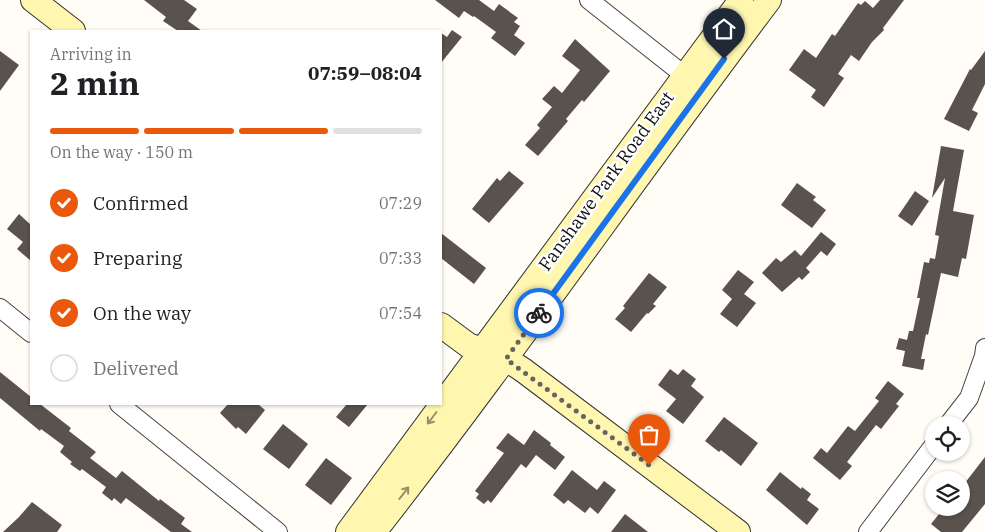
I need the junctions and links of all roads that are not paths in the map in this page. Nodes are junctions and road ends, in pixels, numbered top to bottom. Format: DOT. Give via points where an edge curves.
graph roads {
  1 [pos="34,0"];
  2 [pos="589,0"];
  3 [pos="740,0"];
  4 [pos="769,0"];
  5 [pos="72,30"];
  6 [pos="684,75"];
  7 [pos="0,308"];
  8 [pos="442,326"];
  9 [pos="30,332"];
  10 [pos="985,348"];
  11 [pos="482,351"];
  12 [pos="506,359"];
  13 [pos="120,405"];
  14 [pos="955,416"];
  15 [pos="925,457"];
  16 [pos="278,532"];
  17 [pos="348,532"];
  18 [pos="374,532"];
  19 [pos="738,532"];
  20 [pos="868,532"];
  1 -- 5 [label="main road"];
  2 -- 6 [label="street"];
  3 -- 6 [label="main road, Fanshawe Park Road East"];
  4 -- 12 [label="main road, Fanshawe Park Road East"];
  6 -- 11 [label="main road, Fanshawe Park Road East"];
  7 -- 9 [label="street"];
  8 -- 11 [label="main road" via="464,343"];
  10 -- 14 [label="street" via="968,398"];
  11 -- 12 [label="main road"];
  11 -- 17 [label="main road, Fanshawe Park Road East, one-way"];
  18 -- 12 [label="main road, Fanshawe Park Road East, one-way"];
  12 -- 19 [label="main road"];
  13 -- 16 [label="street"];
  15 -- 20 [label="street"];
}
